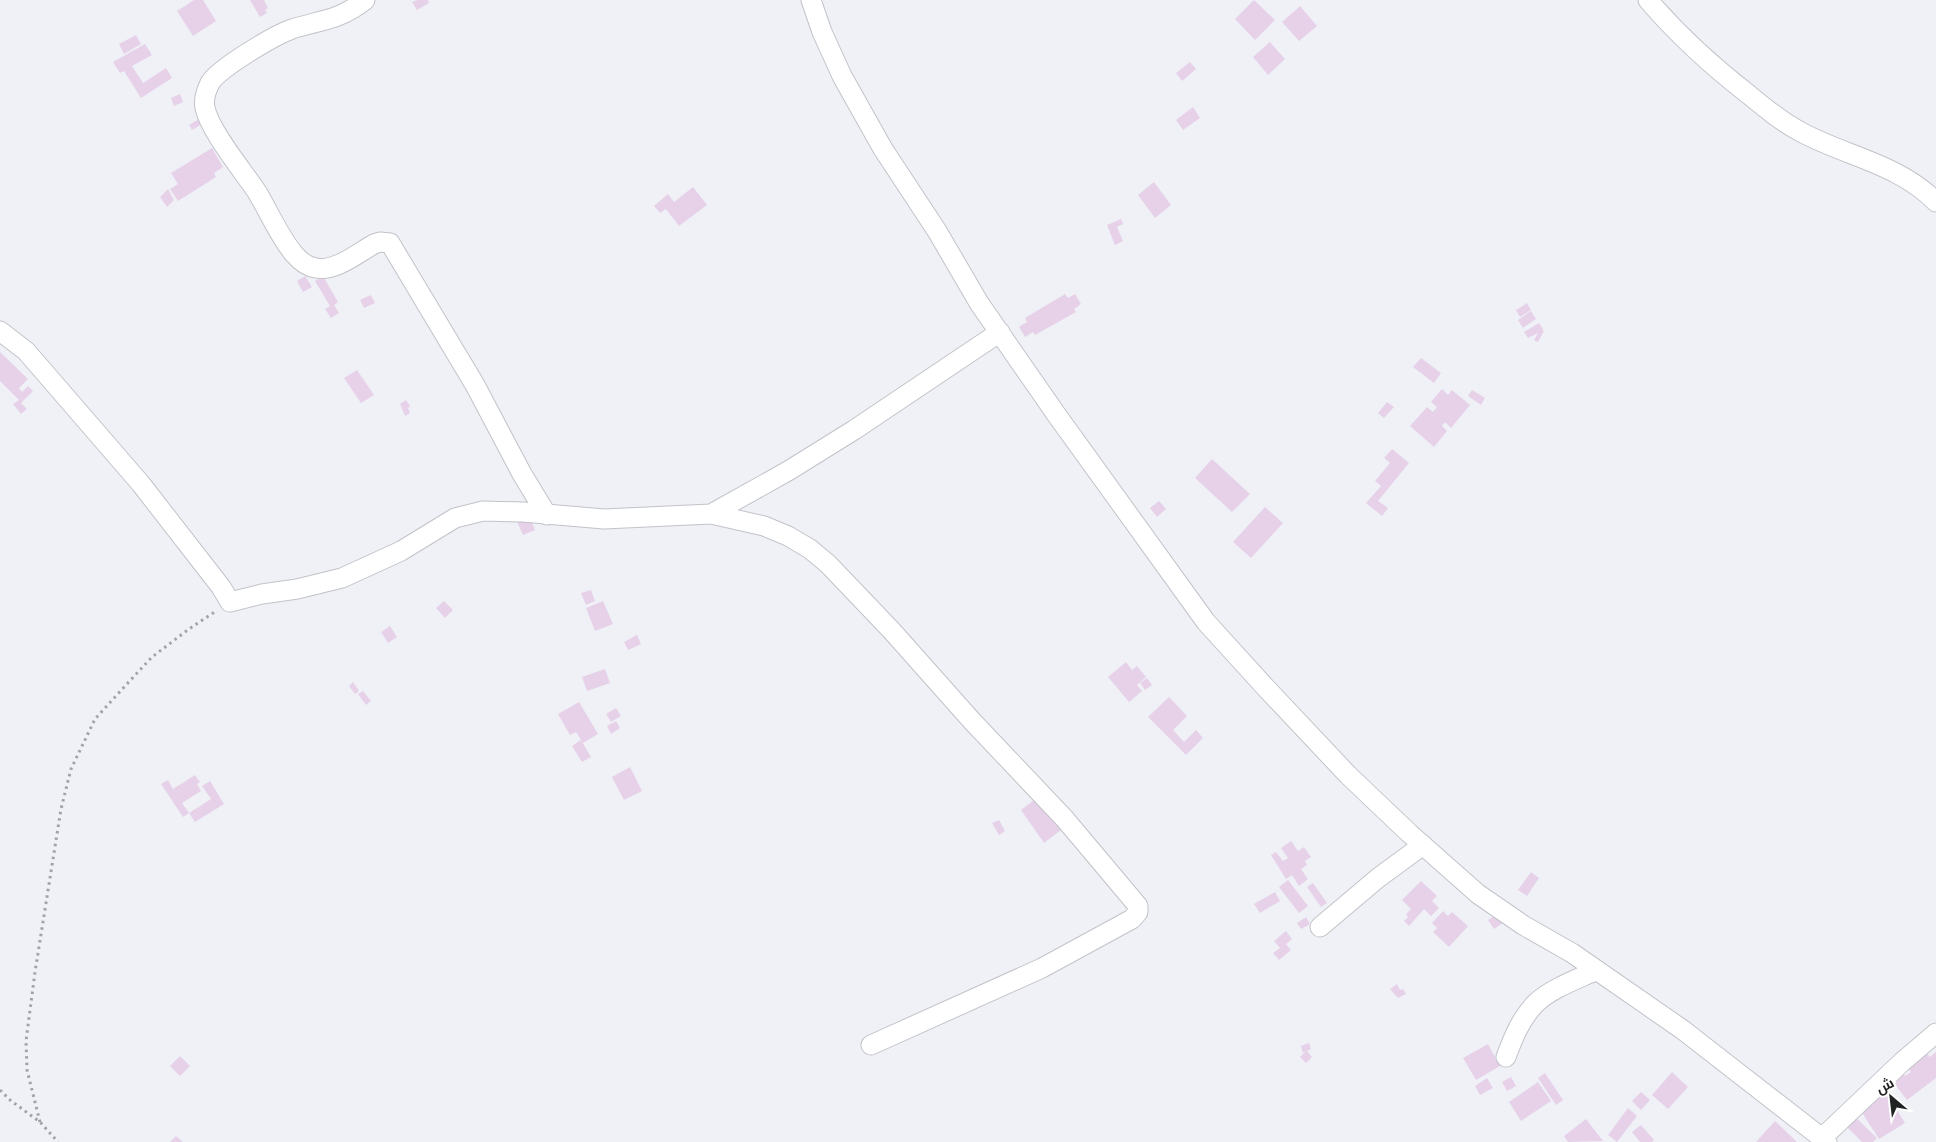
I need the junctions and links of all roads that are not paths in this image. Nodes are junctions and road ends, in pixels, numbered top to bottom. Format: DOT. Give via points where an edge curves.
graph roads {
  1 [pos="365,0"];
  2 [pos="811,0"];
  3 [pos="1648,0"];
  4 [pos="1933,192"];
  5 [pos="0,331"];
  6 [pos="1000,332"];
  7 [pos="711,514"];
  8 [pos="547,515"];
  9 [pos="1423,845"];
  10 [pos="1320,927"];
  11 [pos="1597,970"];
  12 [pos="1936,1033"];
  13 [pos="871,1045"];
  14 [pos="1506,1057"];
  15 [pos="1825,1140"];
  1 -- 8 [label="street" via="337,18 290,30 222,70 211,82 204,98 207,116 293,253 303,263 324,269 374,244 390,243 475,384"];
  2 -- 6 [label="street" via="842,76 879,141"];
  3 -- 4 [label="street" via="1722,74 1783,122"];
  5 -- 8 [label="street" via="26,351 141,484 230,602 342,578 401,551 455,518 483,511"];
  6 -- 7 [label="street" via="846,435"];
  6 -- 9 [label="street" via="1206,622 1334,760"];
  7 -- 8 [label="street" via="604,519"];
  7 -- 13 [label="street" via="764,526 810,549 822,559 1058,812 1138,906 1138,912 1121,926 1042,968"];
  9 -- 10 [label="street"];
  9 -- 11 [label="street" via="1478,894"];
  11 -- 14 [label="street" via="1536,1003 1516,1031"];
  11 -- 15 [label="street" via="1683,1030"];
  12 -- 15 [label="street" via="1902,1062"];
}
